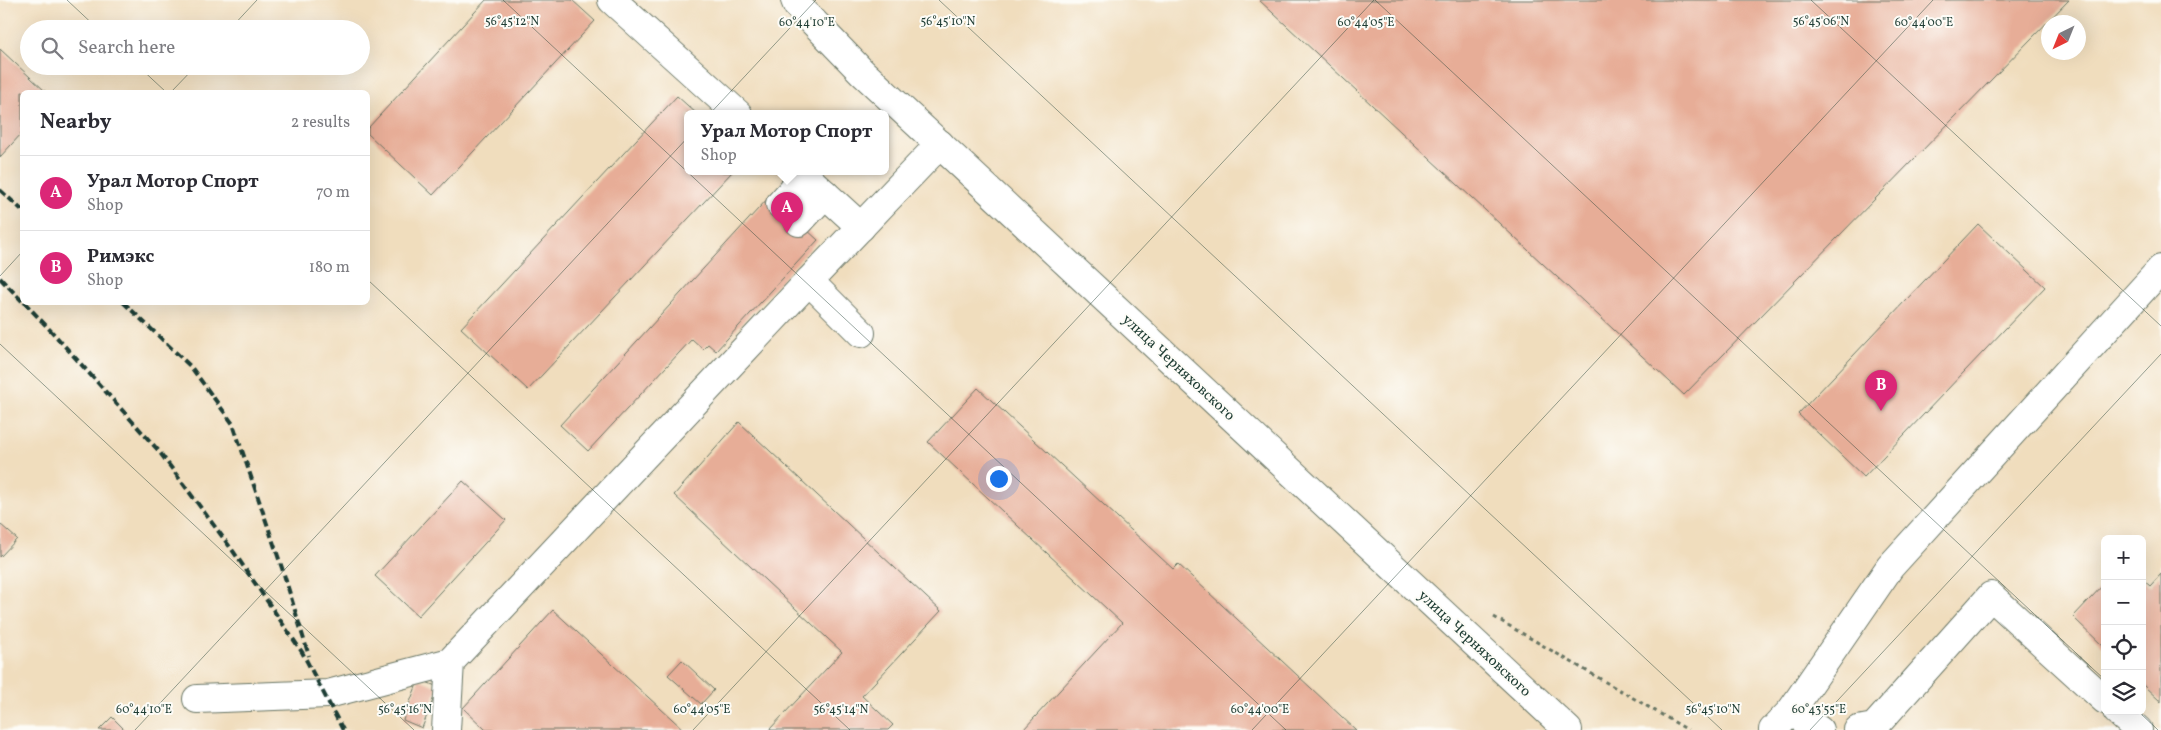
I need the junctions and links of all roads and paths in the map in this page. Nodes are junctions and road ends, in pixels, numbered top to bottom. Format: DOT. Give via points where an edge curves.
graph roads {
  1 [pos="612,0"];
  2 [pos="795,0"];
  3 [pos="734,110"];
  4 [pos="940,144"];
  5 [pos="810,181"];
  6 [pos="789,213"];
  7 [pos="861,226"];
  8 [pos="2161,269"];
  9 [pos="809,281"];
  10 [pos="861,333"];
  11 [pos="450,662"];
  12 [pos="2101,696"];
  13 [pos="197,699"];
  14 [pos="2121,715"];
  15 [pos="1782,720"];
  16 [pos="446,730"];
  17 [pos="1568,730"];
  18 [pos="1819,730"];
  19 [pos="1858,730"];
  20 [pos="2138,730"];
  1 -- 3 [label="street"];
  2 -- 4 [label="street, улица Черняховского" via="862,72"];
  4 -- 7 [label="street"];
  4 -- 17 [label="street, улица Черняховского"];
  5 -- 6 [label="street"];
  5 -- 7 [label="street"];
  7 -- 9 [label="street"];
  8 -- 15 [label="street" via="1890,567"];
  9 -- 10 [label="street"];
  9 -- 11 [label="street"];
  11 -- 13 [label="street" via="328,694"];
  11 -- 16 [label="street"];
  12 -- 19 [label="street" via="1991,596 1874,727"];
  14 -- 20 [label="street"];
  15 -- 18 [label="street"];
}
